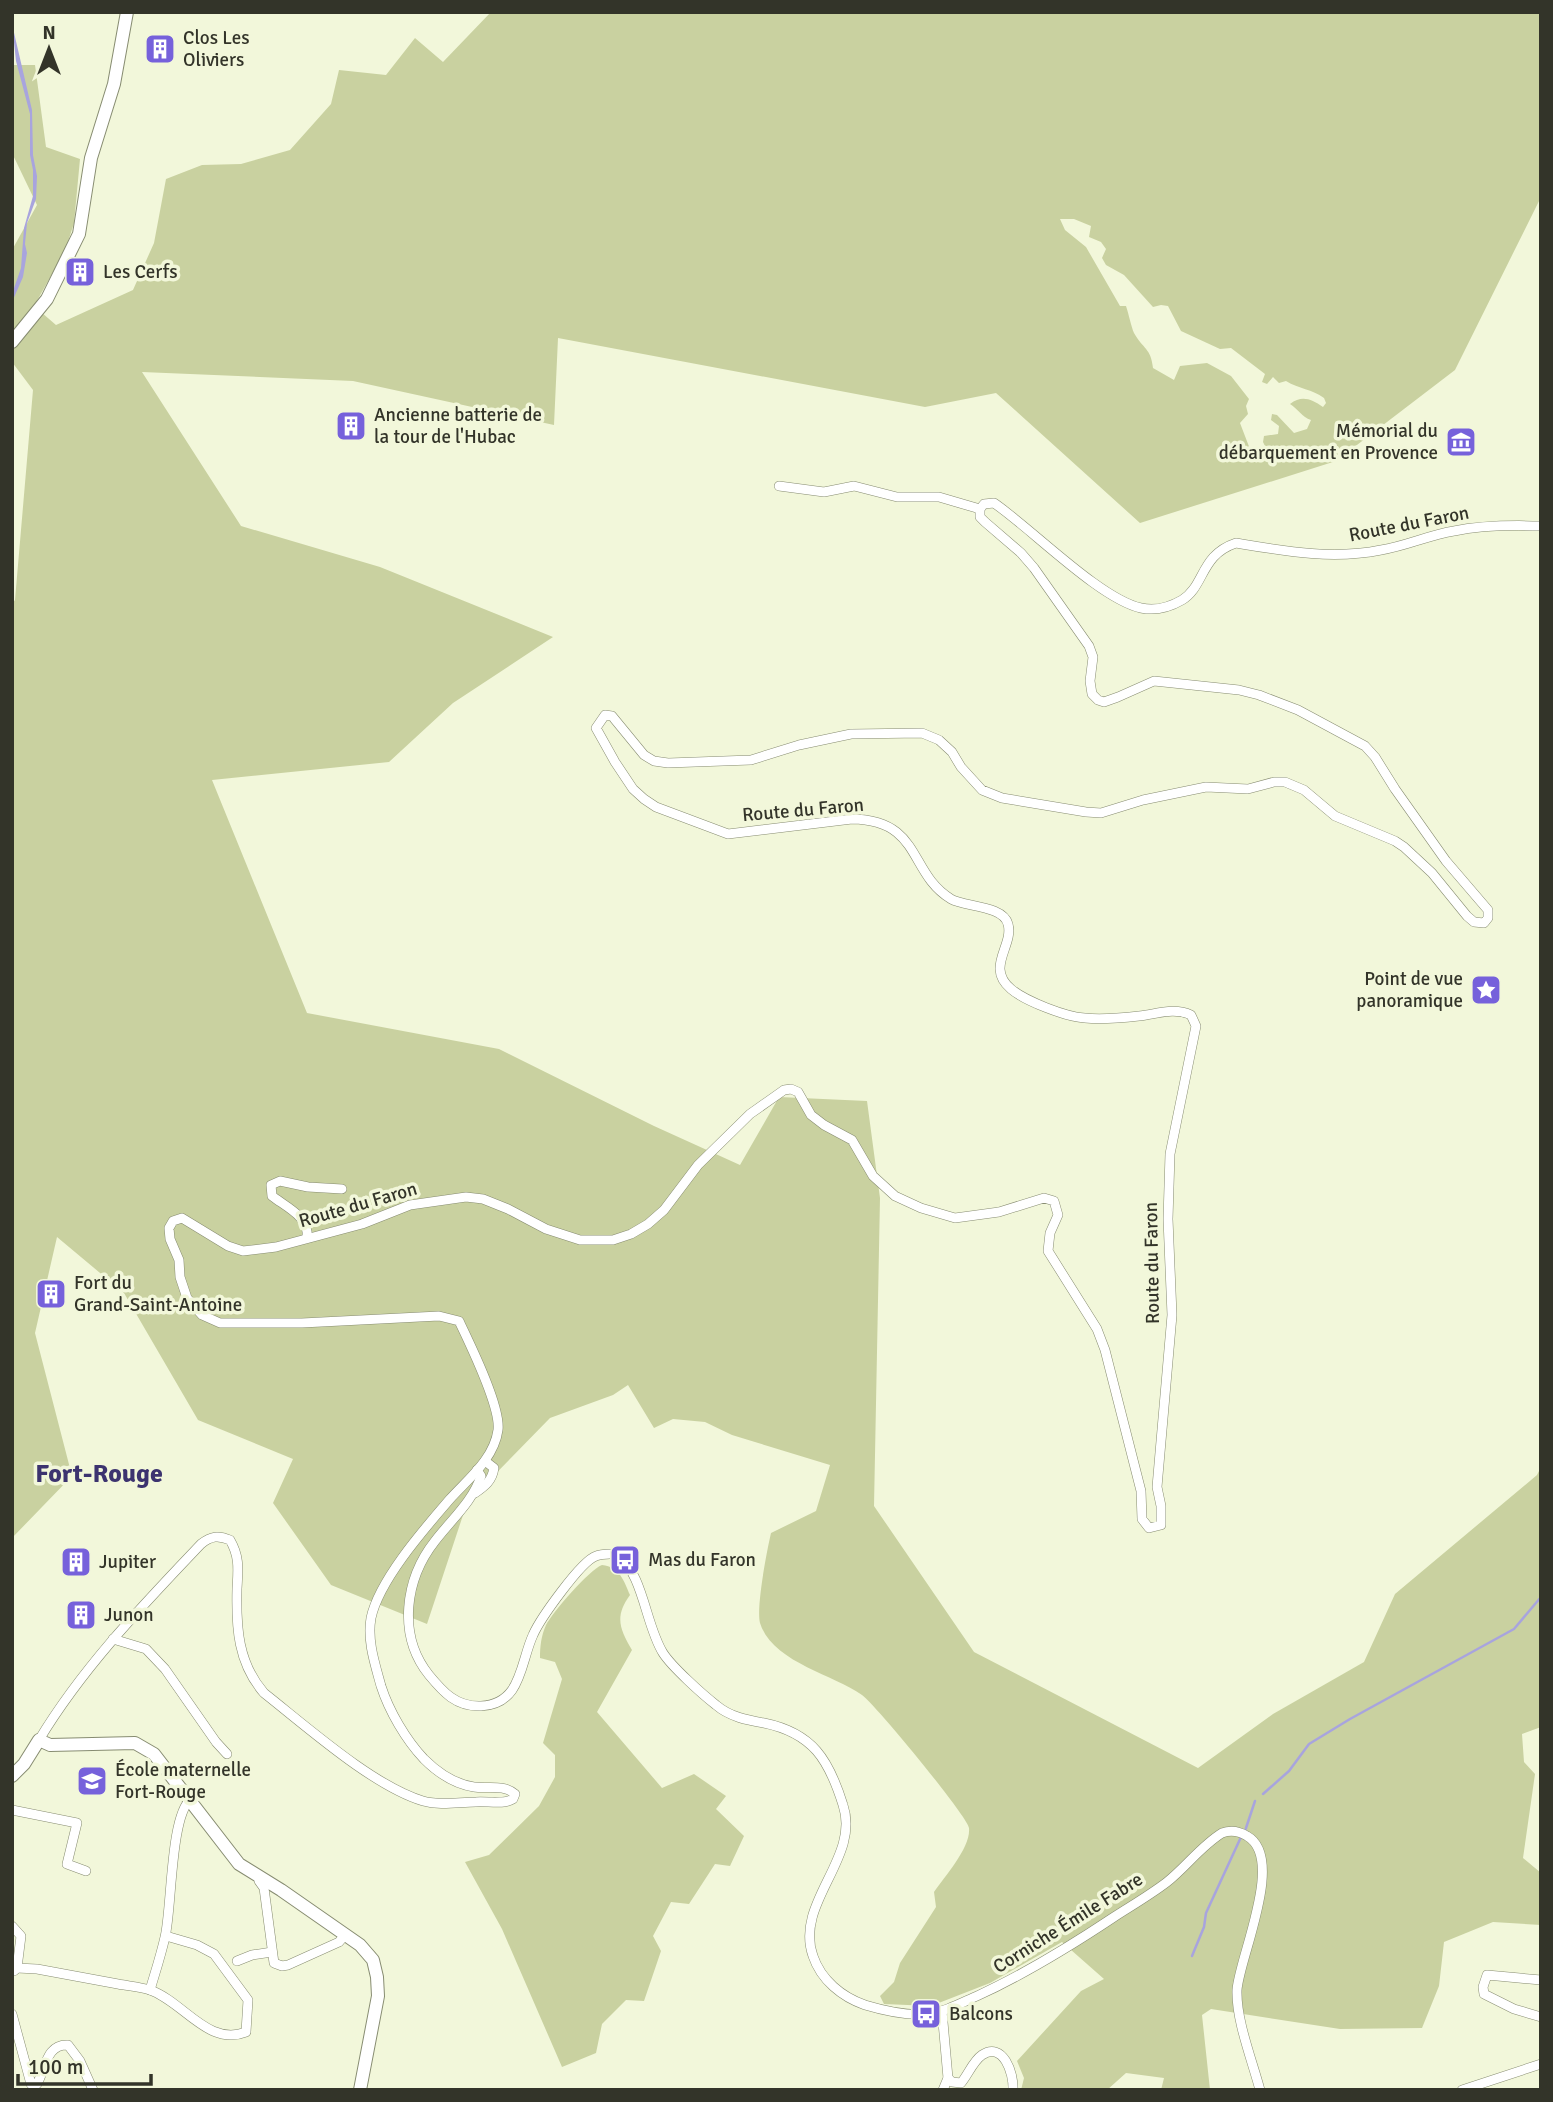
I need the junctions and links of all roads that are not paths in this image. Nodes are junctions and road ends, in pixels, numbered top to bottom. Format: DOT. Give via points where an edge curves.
graph roads {
  1 [pos="127,12"];
  2 [pos="12,342"];
  3 [pos="779,486"];
  4 [pos="980,509"];
  5 [pos="1541,526"];
  6 [pos="342,1189"];
  7 [pos="307,1238"];
  8 [pos="485,1461"];
  9 [pos="477,1470"];
  10 [pos="471,1496"];
  11 [pos="113,1639"];
  12 [pos="39,1740"];
  13 [pos="227,1754"];
  14 [pos="18,1762"];
  15 [pos="12,1776"];
  16 [pos="191,1799"];
  17 [pos="12,1810"];
  18 [pos="86,1871"];
  19 [pos="260,1877"];
  20 [pos="12,1926"];
  21 [pos="345,1935"];
  22 [pos="166,1936"];
  23 [pos="272,1952"];
  24 [pos="237,1961"];
  25 [pos="15,1970"];
  26 [pos="1541,1980"];
  27 [pos="150,1990"];
  28 [pos="942,2011"];
  29 [pos="12,2014"];
  30 [pos="1541,2017"];
  31 [pos="1541,2064"];
  32 [pos="948,2078"];
  33 [pos="93,2090"];
  34 [pos="360,2090"];
  35 [pos="943,2090"];
  36 [pos="1013,2090"];
  37 [pos="1260,2090"];
  38 [pos="1461,2090"];
  1 -- 2 [label="main road" via="114,84 91,158 79,234 47,299"];
  3 -- 4 [label="street" via="824,492 854,486 897,497 939,497"];
  4 -- 5 [label="street, Route du Faron" via="994,503 1079,572 1142,608 1165,608 1186,597 1213,556 1236,543 1339,555 1382,550 1453,531"];
  4 -- 7 [label="street, Route du Faron" via="980,517 1034,568 1089,646 1092,694 1098,700 1104,702 1154,681 1215,687 1259,695 1348,736 1376,757 1424,831 1489,914 1484,923 1474,922 1404,847 1335,816 1304,790 1285,782 1248,789 1206,787 1086,813 982,790 952,752 922,733 851,734 751,760 668,763 644,755 612,716 605,715 599,722 597,733 644,799 727,834 852,819 872,820 897,832 932,881 952,900 1002,915 1008,923 999,967 1002,977 1009,988 1034,1002 1082,1018 1124,1018 1178,1009 1191,1015 1196,1026 1170,1154 1172,1315 1157,1487 1161,1525 1149,1528 1142,1519 1141,1491 1097,1329 1048,1251 1058,1215 1054,1201 1045,1198 999,1212 955,1218 920,1208 895,1196 873,1176 852,1140 811,1115 798,1091 784,1090 750,1114 698,1165 664,1210 648,1224 613,1240 580,1240 546,1230 482,1199 466,1197 410,1205"];
  6 -- 7 [label="street" via="280,1181 271,1185 272,1196 302,1217"];
  7 -- 8 [label="street, Route du Faron" via="243,1251 182,1218 169,1228 187,1298 202,1315 220,1323 439,1316 459,1321 498,1421"];
  8 -- 9 [label="street"];
  8 -- 10 [label="street, Corniche Émile Fabre" via="494,1468 492,1476"];
  9 -- 10 [label="street, Corniche Émile Fabre" via="481,1476"];
  9 -- 11 [label="street" via="397,1564 371,1616 371,1647 384,1694 422,1758 456,1782 506,1788 515,1794 509,1801 425,1802 406,1794 359,1766 264,1693 247,1669 239,1644 239,1560 230,1540 220,1536 201,1544"];
  10 -- 28 [label="street, Corniche Émile Fabre" via="432,1543 409,1601 415,1650 436,1684 461,1704 489,1706 503,1699 521,1677 542,1618 581,1568 595,1556 617,1554 630,1567 664,1655 718,1707 737,1718 796,1732 829,1770 848,1830 811,1928 811,1952 822,1974 852,2000 885,2011"];
  11 -- 12 [label="street"];
  11 -- 13 [label="street" via="146,1649"];
  12 -- 14 [label="main road"];
  12 -- 16 [label="main road" via="50,1745 143,1746"];
  14 -- 15 [label="main road"];
  16 -- 19 [label="main road" via="227,1851"];
  16 -- 22 [label="street" via="178,1822"];
  17 -- 18 [label="street" via="77,1823 67,1864"];
  19 -- 21 [label="main road"];
  19 -- 23 [label="street"];
  20 -- 25 [label="street" via="21,1936"];
  21 -- 23 [label="street" via="339,1942 282,1966 274,1963"];
  21 -- 34 [label="main road" via="368,1952 377,1976 378,1996"];
  22 -- 27 [label="street"];
  22 -- 27 [label="street" via="214,1954 248,2000 246,2032 221,2036"];
  23 -- 24 [label="street"];
  25 -- 27 [label="street" via="37,1969"];
  26 -- 30 [label="street" via="1487,1975 1483,1987 1495,2001"];
  28 -- 32 [label="street"];
  28 -- 37 [label="street, Corniche Émile Fabre" via="1020,1977 1075,1943 1167,1882 1225,1831 1243,1834 1252,1840 1262,1871 1257,1917 1237,1991"];
  29 -- 33 [label="street" via="31,2084 37,2084 51,2049 59,2044 68,2045 80,2061"];
  31 -- 38 [label="street"];
  32 -- 35 [label="street"];
  32 -- 36 [label="street" via="961,2083 980,2056 998,2054 1009,2064"];
}
